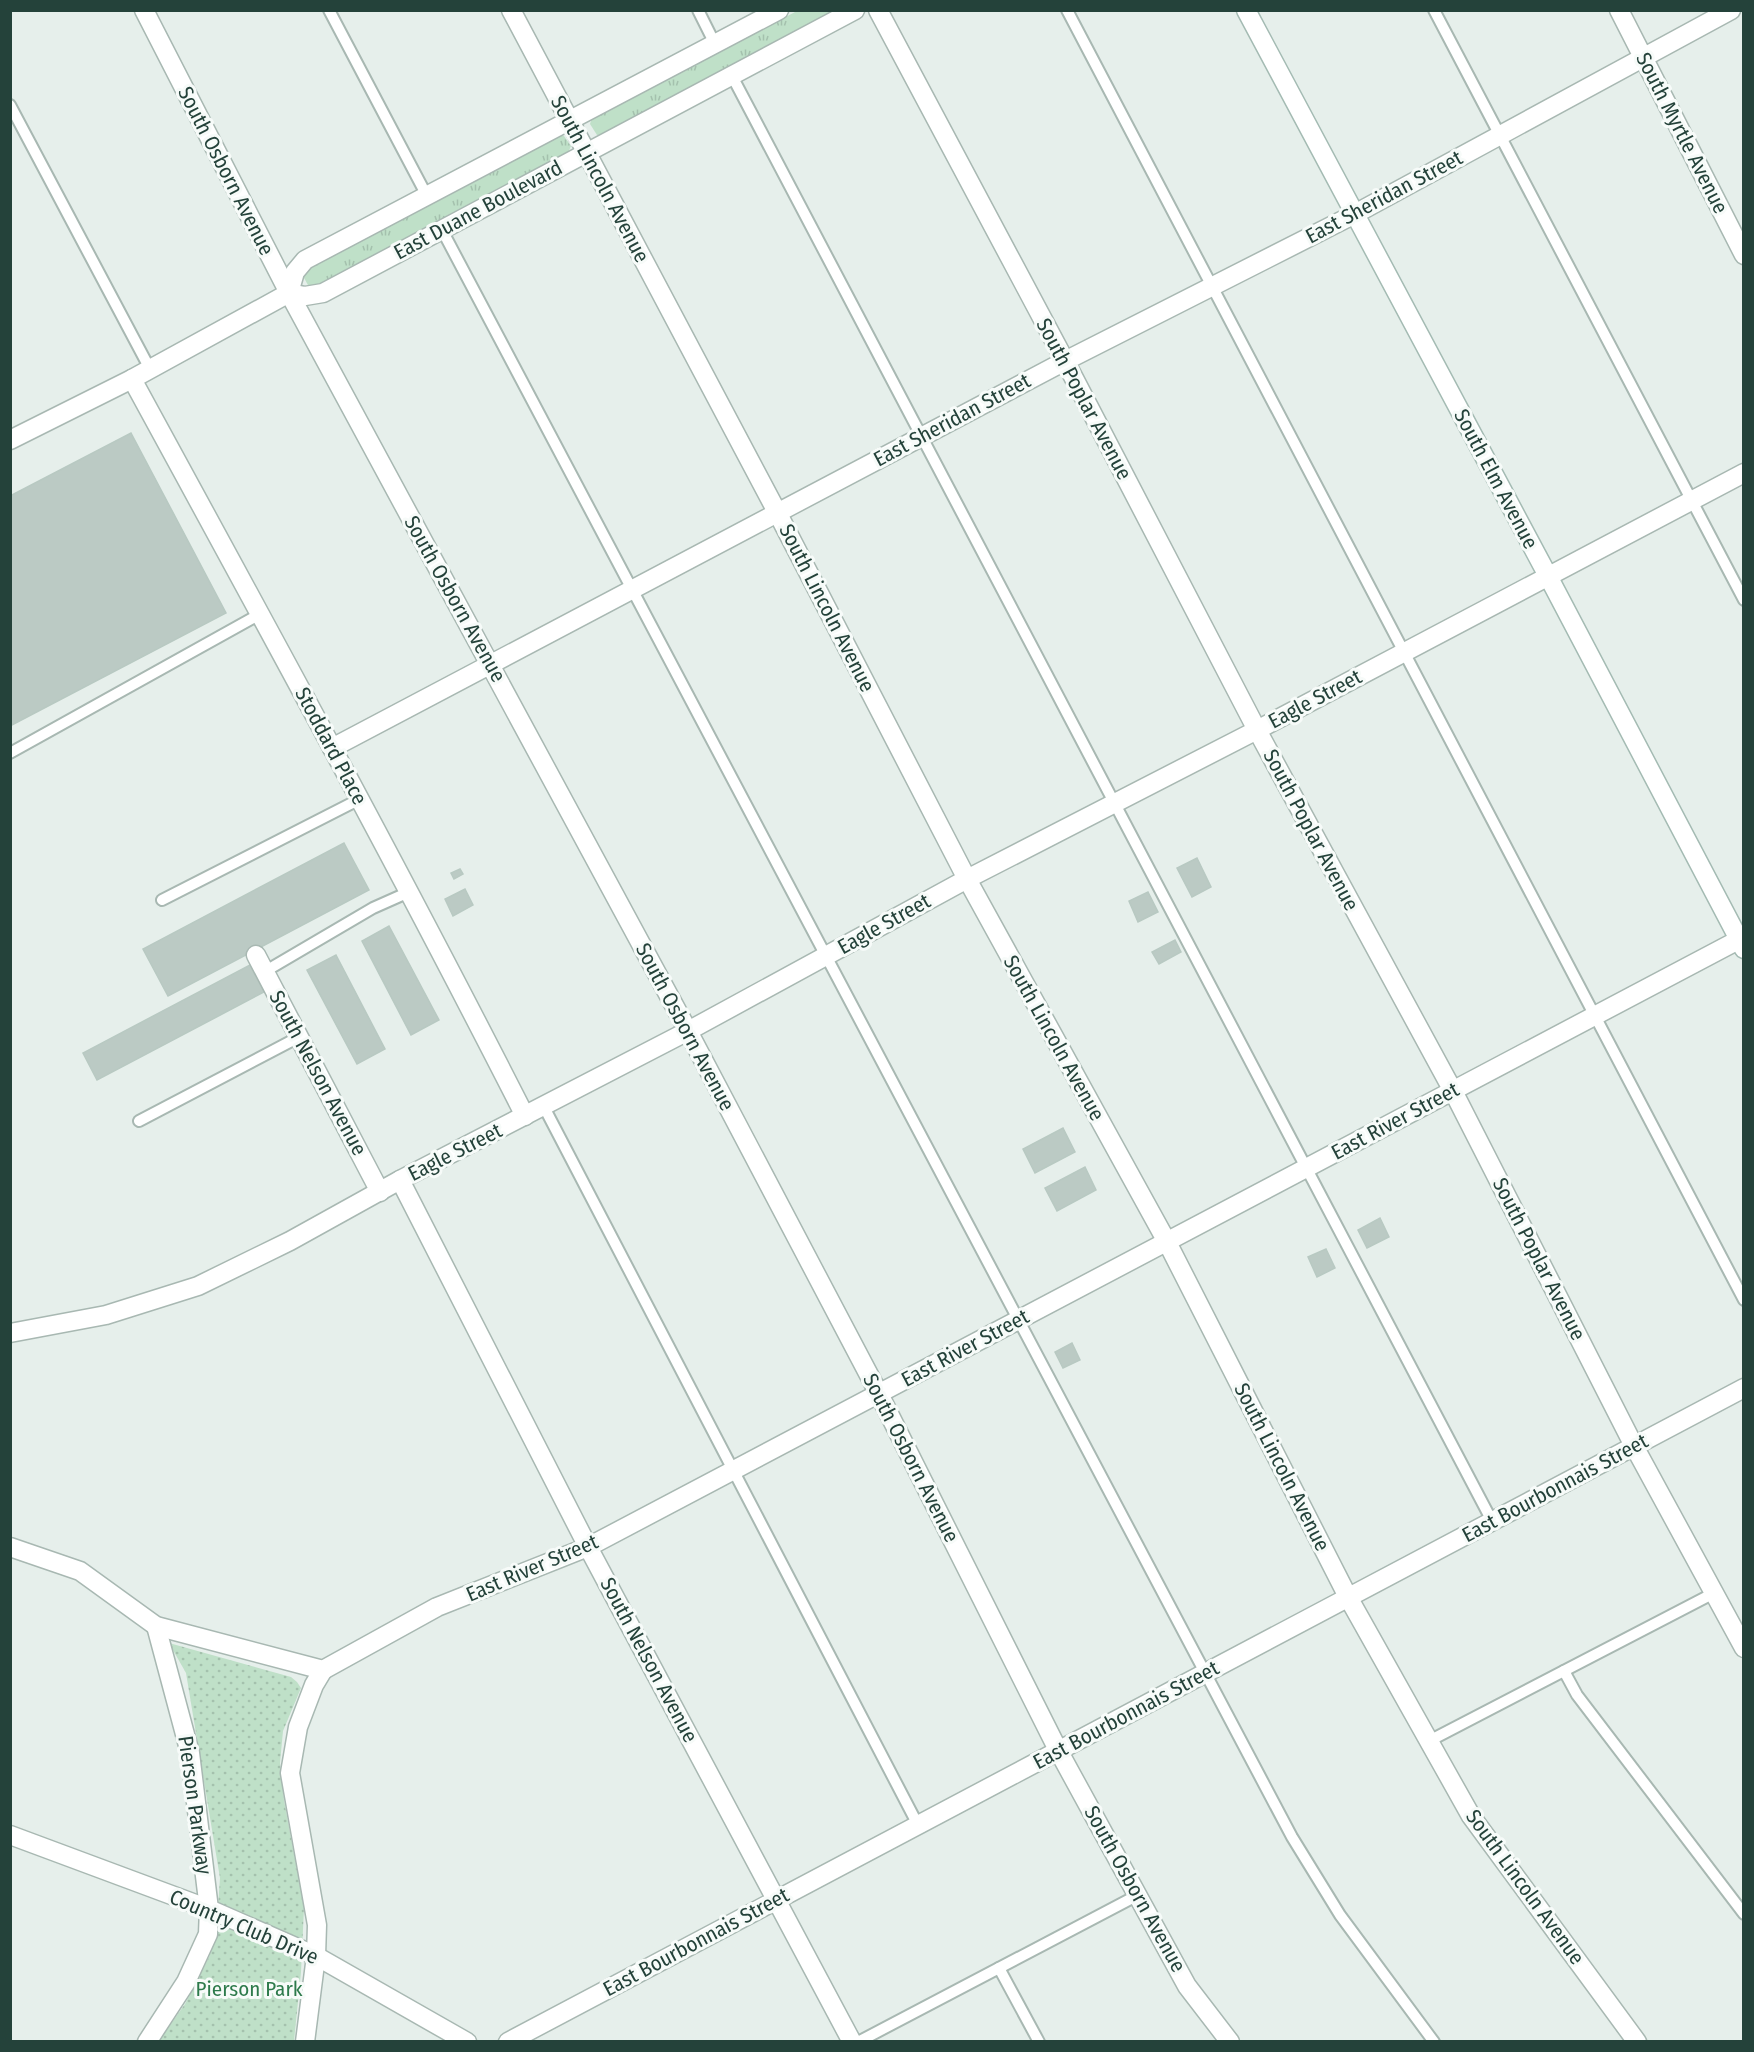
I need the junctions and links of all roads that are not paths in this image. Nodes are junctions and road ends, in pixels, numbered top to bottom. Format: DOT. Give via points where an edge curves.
graph roads {
  1 [pos="144,10"];
  2 [pos="329,10"];
  3 [pos="511,10"];
  4 [pos="698,10"];
  5 [pos="779,10"];
  6 [pos="855,10"];
  7 [pos="878,10"];
  8 [pos="1067,10"];
  9 [pos="1246,10"];
  10 [pos="1434,10"];
  11 [pos="1619,10"];
  12 [pos="1731,10"];
  13 [pos="715,44"];
  14 [pos="1643,57"];
  15 [pos="732,76"];
  16 [pos="10,105"];
  17 [pos="570,120"];
  18 [pos="1499,136"];
  19 [pos="587,153"];
  20 [pos="427,196"];
  21 [pos="1353,215"];
  22 [pos="442,230"];
  23 [pos="1743,255"];
  24 [pos="1212,287"];
  25 [pos="289,293"];
  26 [pos="1065,361"];
  27 [pos="150,369"];
  28 [pos="132,379"];
  29 [pos="921,436"];
  30 [pos="10,440"];
  31 [pos="1743,473"];
  32 [pos="1691,501"];
  33 [pos="777,512"];
  34 [pos="1548,576"];
  35 [pos="632,589"];
  36 [pos="1743,600"];
  37 [pos="260,614"];
  38 [pos="1404,652"];
  39 [pos="491,664"];
  40 [pos="1257,730"];
  41 [pos="332,748"];
  42 [pos="10,753"];
  43 [pos="360,799"];
  44 [pos="1114,803"];
  45 [pos="967,879"];
  46 [pos="409,891"];
  47 [pos="162,900"];
  48 [pos="1742,942"];
  49 [pos="826,956"];
  50 [pos="260,963"];
  51 [pos="1594,1016"];
  52 [pos="688,1031"];
  53 [pos="299,1037"];
  54 [pos="1453,1091"];
  55 [pos="544,1107"];
  56 [pos="525,1116"];
  57 [pos="139,1121"];
  58 [pos="1306,1168"];
  59 [pos="400,1180"];
  60 [pos="380,1191"];
  61 [pos="1167,1242"];
  62 [pos="1743,1300"];
  63 [pos="1019,1320"];
  64 [pos="10,1333"];
  65 [pos="1743,1388"];
  66 [pos="879,1394"];
  67 [pos="1634,1446"];
  68 [pos="733,1470"];
  69 [pos="1492,1521"];
  70 [pos="10,1547"];
  71 [pos="588,1547"];
  72 [pos="1714,1593"];
  73 [pos="1348,1597"];
  74 [pos="156,1626"];
  75 [pos="1743,1648"];
  76 [pos="323,1670"];
  77 [pos="1564,1671"];
  78 [pos="1206,1672"];
  79 [pos="1429,1741"];
  80 [pos="1058,1750"];
  81 [pos="918,1825"];
  82 [pos="10,1835"];
  83 [pos="1138,1895"];
  84 [pos="776,1900"];
  85 [pos="209,1909"];
  86 [pos="1743,1914"];
  87 [pos="315,1956"];
  88 [pos="999,1968"];
  89 [pos="147,2042"];
  90 [pos="304,2042"];
  91 [pos="467,2042"];
  92 [pos="508,2042"];
  93 [pos="852,2042"];
  94 [pos="858,2042"];
  95 [pos="1039,2042"];
  96 [pos="1230,2042"];
  97 [pos="1434,2042"];
  98 [pos="1637,2042"];
  1 -- 25 [label="street, South Osborn Avenue"];
  2 -- 20 [label="lane"];
  3 -- 17 [label="street, South Lincoln Avenue"];
  4 -- 13 [label="lane"];
  5 -- 13 [label="street, East Duane Boulevard"];
  6 -- 15 [label="street, East Duane Boulevard"];
  7 -- 26 [label="street, South Poplar Avenue"];
  8 -- 24 [label="lane"];
  9 -- 21 [label="street, South Elm Avenue"];
  10 -- 18 [label="lane"];
  11 -- 14 [label="street, South Myrtle Avenue"];
  12 -- 14 [label="street, East Sheridan Street"];
  13 -- 17 [label="street, East Duane Boulevard"];
  14 -- 18 [label="street, East Sheridan Street"];
  14 -- 23 [label="street, South Myrtle Avenue"];
  15 -- 19 [label="street, East Duane Boulevard"];
  15 -- 29 [label="lane"];
  16 -- 27 [label="lane"];
  17 -- 19 [label="street, South Lincoln Avenue"];
  17 -- 20 [label="street, East Duane Boulevard"];
  18 -- 21 [label="street, East Sheridan Street"];
  18 -- 32 [label="lane"];
  19 -- 22 [label="street, East Duane Boulevard"];
  19 -- 33 [label="street, South Lincoln Avenue"];
  20 -- 25 [label="street, East Duane Boulevard" via="305,260 295,272"];
  21 -- 24 [label="street, East Sheridan Street"];
  21 -- 34 [label="street, South Elm Avenue"];
  22 -- 25 [label="street, East Duane Boulevard" via="323,292 305,296"];
  22 -- 35 [label="lane"];
  24 -- 26 [label="street, East Sheridan Street"];
  24 -- 38 [label="lane"];
  25 -- 27 [label="street, East Duane Boulevard"];
  25 -- 39 [label="street, South Osborn Avenue"];
  26 -- 29 [label="street, East Sheridan Street"];
  26 -- 40 [label="street, South Poplar Avenue"];
  27 -- 28 [label="street, East Duane Boulevard"];
  28 -- 30 [label="street, East Duane Boulevard"];
  28 -- 37 [label="street, Stoddard Place"];
  29 -- 33 [label="street, East Sheridan Street"];
  29 -- 44 [label="lane"];
  31 -- 32 [label="street, Eagle Street"];
  32 -- 34 [label="street, Eagle Street"];
  32 -- 36 [label="lane"];
  33 -- 35 [label="street, East Sheridan Street"];
  33 -- 45 [label="street, South Lincoln Avenue"];
  34 -- 38 [label="street, Eagle Street"];
  34 -- 48 [label="street, South Elm Avenue"];
  35 -- 39 [label="street, East Sheridan Street"];
  35 -- 49 [label="lane"];
  37 -- 41 [label="street, Stoddard Place"];
  37 -- 42 [label="lane"];
  38 -- 40 [label="street, Eagle Street"];
  38 -- 51 [label="lane"];
  39 -- 41 [label="street, East Sheridan Street"];
  39 -- 52 [label="street, South Osborn Avenue"];
  40 -- 44 [label="street, Eagle Street"];
  40 -- 54 [label="street, South Poplar Avenue"];
  41 -- 43 [label="street, Stoddard Place"];
  43 -- 46 [label="street, Stoddard Place"];
  43 -- 47 [label="lane"];
  44 -- 45 [label="street, Eagle Street"];
  44 -- 58 [label="lane"];
  45 -- 49 [label="street, Eagle Street"];
  45 -- 61 [label="street, South Lincoln Avenue"];
  46 -- 50 [label="lane"];
  46 -- 56 [label="street, Stoddard Place"];
  48 -- 51 [label="street, East River Street"];
  49 -- 52 [label="street, Eagle Street"];
  49 -- 63 [label="lane"];
  50 -- 53 [label="street, South Nelson Avenue"];
  51 -- 54 [label="street, East River Street"];
  51 -- 62 [label="lane"];
  52 -- 55 [label="street, Eagle Street"];
  52 -- 66 [label="street, South Osborn Avenue"];
  53 -- 57 [label="lane"];
  53 -- 60 [label="street, South Nelson Avenue"];
  54 -- 58 [label="street, East River Street"];
  54 -- 67 [label="street, South Poplar Avenue"];
  55 -- 56 [label="street, Eagle Street"];
  55 -- 68 [label="lane"];
  56 -- 59 [label="street, Eagle Street"];
  58 -- 61 [label="street, East River Street"];
  58 -- 69 [label="lane"];
  59 -- 60 [label="street, Eagle Street"];
  59 -- 71 [label="street, South Nelson Avenue"];
  60 -- 64 [label="street, Eagle Street" via="198,1286 106,1315"];
  61 -- 63 [label="street, East River Street"];
  61 -- 73 [label="street, South Lincoln Avenue"];
  63 -- 66 [label="street, East River Street"];
  63 -- 78 [label="lane"];
  65 -- 67 [label="street, East Bourbonnais Street"];
  66 -- 68 [label="street, East River Street"];
  66 -- 80 [label="street, South Osborn Avenue"];
  67 -- 69 [label="street, East Bourbonnais Street"];
  67 -- 72 [label="street, South Poplar Avenue"];
  68 -- 71 [label="street, East River Street"];
  68 -- 81 [label="lane"];
  69 -- 73 [label="street, East Bourbonnais Street"];
  70 -- 74 [label="street" via="80,1571"];
  71 -- 76 [label="street, East River Street" via="437,1607"];
  71 -- 84 [label="street, South Nelson Avenue"];
  72 -- 75 [label="street, South Poplar Avenue"];
  72 -- 77 [label="lane"];
  73 -- 78 [label="street, East Bourbonnais Street"];
  73 -- 79 [label="street, South Lincoln Avenue"];
  74 -- 76 [label="street"];
  74 -- 85 [label="street, Pierson Parkway" via="190,1753"];
  76 -- 87 [label="street" via="298,1727 290,1773 317,1925"];
  77 -- 79 [label="lane"];
  77 -- 86 [label="lane" via="1577,1695"];
  78 -- 80 [label="street, East Bourbonnais Street"];
  78 -- 97 [label="lane" via="1292,1837 1340,1916"];
  79 -- 98 [label="street, South Lincoln Avenue" via="1471,1816"];
  80 -- 81 [label="street, East Bourbonnais Street"];
  80 -- 83 [label="street, South Osborn Avenue"];
  81 -- 84 [label="street, East Bourbonnais Street"];
  82 -- 85 [label="street, Country Club Drive"];
  83 -- 88 [label="lane"];
  83 -- 96 [label="street, South Osborn Avenue" via="1187,1986"];
  84 -- 92 [label="street, East Bourbonnais Street"];
  84 -- 93 [label="street, South Nelson Avenue"];
  85 -- 87 [label="street, Country Club Drive"];
  85 -- 89 [label="street, Pierson Parkway" via="208,1934 186,1982"];
  87 -- 90 [label="street"];
  87 -- 91 [label="street, Country Club Drive"];
  88 -- 94 [label="lane"];
  88 -- 95 [label="lane"];
}
